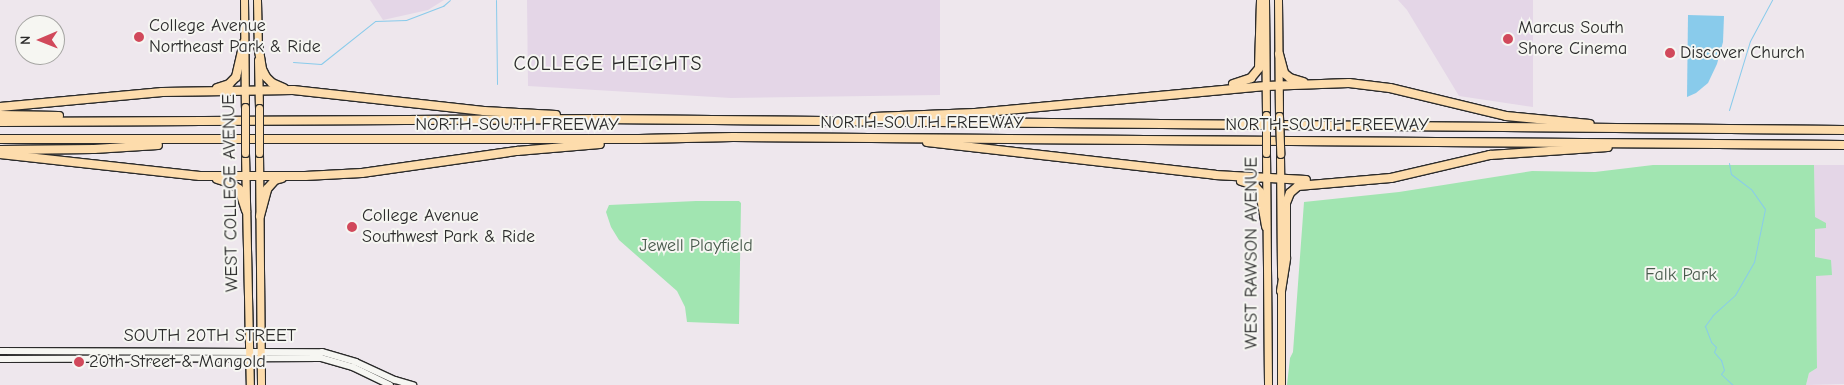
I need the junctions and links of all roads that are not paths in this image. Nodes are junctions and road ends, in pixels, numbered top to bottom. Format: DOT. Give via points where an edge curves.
graph roads {
  1 [pos="244,0"];
  2 [pos="257,0"];
  3 [pos="1263,0"];
  4 [pos="1278,0"];
  5 [pos="244,43"];
  6 [pos="258,44"];
  7 [pos="1279,54"];
  8 [pos="1312,84"];
  9 [pos="1279,85"];
  10 [pos="1266,86"];
  11 [pos="259,90"];
  12 [pos="293,90"];
  13 [pos="199,91"];
  14 [pos="245,92"];
  15 [pos="1192,92"];
  16 [pos="0,107"];
  17 [pos="0,115"];
  18 [pos="600,119"];
  19 [pos="176,121"];
  20 [pos="825,121"];
  21 [pos="0,122"];
  22 [pos="1653,129"];
  23 [pos="1844,130"];
  24 [pos="873,137"];
  25 [pos="0,139"];
  26 [pos="639,139"];
  27 [pos="215,141"];
  28 [pos="1671,143"];
  29 [pos="1844,145"];
  30 [pos="0,150"];
  31 [pos="0,154"];
  32 [pos="1215,175"];
  33 [pos="200,176"];
  34 [pos="246,176"];
  35 [pos="260,176"];
  36 [pos="298,176"];
  37 [pos="1266,179"];
  38 [pos="1280,180"];
  39 [pos="1340,181"];
  40 [pos="246,212"];
  41 [pos="260,216"];
  42 [pos="1266,226"];
  43 [pos="1281,291"];
  44 [pos="0,351"];
  45 [pos="250,354"];
  46 [pos="260,354"];
  47 [pos="0,358"];
  48 [pos="250,385"];
  49 [pos="261,385"];
  50 [pos="390,385"];
  51 [pos="413,385"];
  52 [pos="1268,385"];
  53 [pos="1281,385"];
  1 -- 5 [label="main road, WEST COLLEGE AVENUE"];
  2 -- 6 [label="main road, WEST COLLEGE AVENUE"];
  3 -- 10 [label="main road, WEST RAWSON AVENUE"];
  3 -- 15 [label="highway" via="1259,63 1254,76 1243,82"];
  4 -- 7 [label="main road, WEST RAWSON AVENUE"];
  5 -- 13 [label="highway" via="234,80 221,87"];
  5 -- 14 [label="main road, WEST COLLEGE AVENUE"];
  6 -- 11 [label="main road, WEST COLLEGE AVENUE"];
  6 -- 12 [label="highway" via="266,77 277,86"];
  7 -- 8 [label="highway" via="1287,76"];
  7 -- 9 [label="main road, WEST RAWSON AVENUE"];
  8 -- 9 [label="highway"];
  8 -- 22 [label="highway" via="1349,83 1383,87 1506,116"];
  9 -- 10 [label="highway"];
  9 -- 38 [label="main road, WEST RAWSON AVENUE, bridge"];
  10 -- 15 [label="highway"];
  10 -- 37 [label="main road, WEST RAWSON AVENUE, bridge"];
  11 -- 12 [label="highway"];
  11 -- 14 [label="highway"];
  11 -- 35 [label="main road, WEST COLLEGE AVENUE, bridge"];
  12 -- 18 [label="highway"];
  13 -- 14 [label="highway"];
  13 -- 16 [label="highway"];
  14 -- 34 [label="main road, WEST COLLEGE AVENUE, bridge"];
  15 -- 20 [label="highway" via="976,113"];
  17 -- 19 [label="highway"];
  18 -- 19 [label="highway, NORTH-SOUTH FREEWAY"];
  18 -- 20 [label="highway, NORTH-SOUTH FREEWAY"];
  19 -- 21 [label="highway, NORTH-SOUTH FREEWAY"];
  20 -- 22 [label="highway, NORTH-SOUTH FREEWAY"];
  22 -- 23 [label="highway, NORTH-SOUTH FREEWAY"];
  24 -- 26 [label="highway, NORTH-SOUTH FREEWAY"];
  24 -- 28 [label="highway, NORTH-SOUTH FREEWAY"];
  24 -- 32 [label="highway"];
  25 -- 27 [label="highway, NORTH-SOUTH FREEWAY"];
  26 -- 27 [label="highway, NORTH-SOUTH FREEWAY"];
  26 -- 36 [label="highway" via="517,151 362,173"];
  27 -- 30 [label="highway" via="94,149"];
  28 -- 29 [label="highway, NORTH-SOUTH FREEWAY"];
  28 -- 39 [label="highway" via="1490,155 1391,178"];
  31 -- 33 [label="highway"];
  32 -- 37 [label="highway"];
  32 -- 42 [label="highway" via="1249,182 1257,188 1264,203"];
  33 -- 34 [label="highway"];
  33 -- 40 [label="highway" via="226,181 236,187"];
  34 -- 35 [label="highway"];
  34 -- 40 [label="main road, WEST COLLEGE AVENUE"];
  35 -- 36 [label="highway"];
  35 -- 41 [label="main road, WEST COLLEGE AVENUE"];
  36 -- 41 [label="highway" via="279,178 269,185"];
  37 -- 38 [label="highway"];
  37 -- 42 [label="main road, WEST RAWSON AVENUE"];
  38 -- 39 [label="highway"];
  38 -- 43 [label="main road, WEST RAWSON AVENUE"];
  39 -- 43 [label="highway" via="1303,184 1295,187 1288,196 1286,258"];
  40 -- 45 [label="main road, WEST COLLEGE AVENUE"];
  41 -- 46 [label="main road, WEST COLLEGE AVENUE"];
  42 -- 52 [label="main road, WEST RAWSON AVENUE"];
  43 -- 53 [label="main road, WEST RAWSON AVENUE"];
  44 -- 45 [label="street, SOUTH 20TH STREET"];
  45 -- 46 [label="street, SOUTH 20TH STREET"];
  45 -- 47 [label="street, SOUTH 20TH STREET"];
  45 -- 48 [label="main road, WEST COLLEGE AVENUE"];
  46 -- 49 [label="main road, WEST COLLEGE AVENUE"];
  46 -- 50 [label="street, SOUTH 20TH STREET" via="333,360"];
  46 -- 51 [label="street, SOUTH 20TH STREET" via="331,353"];
}
